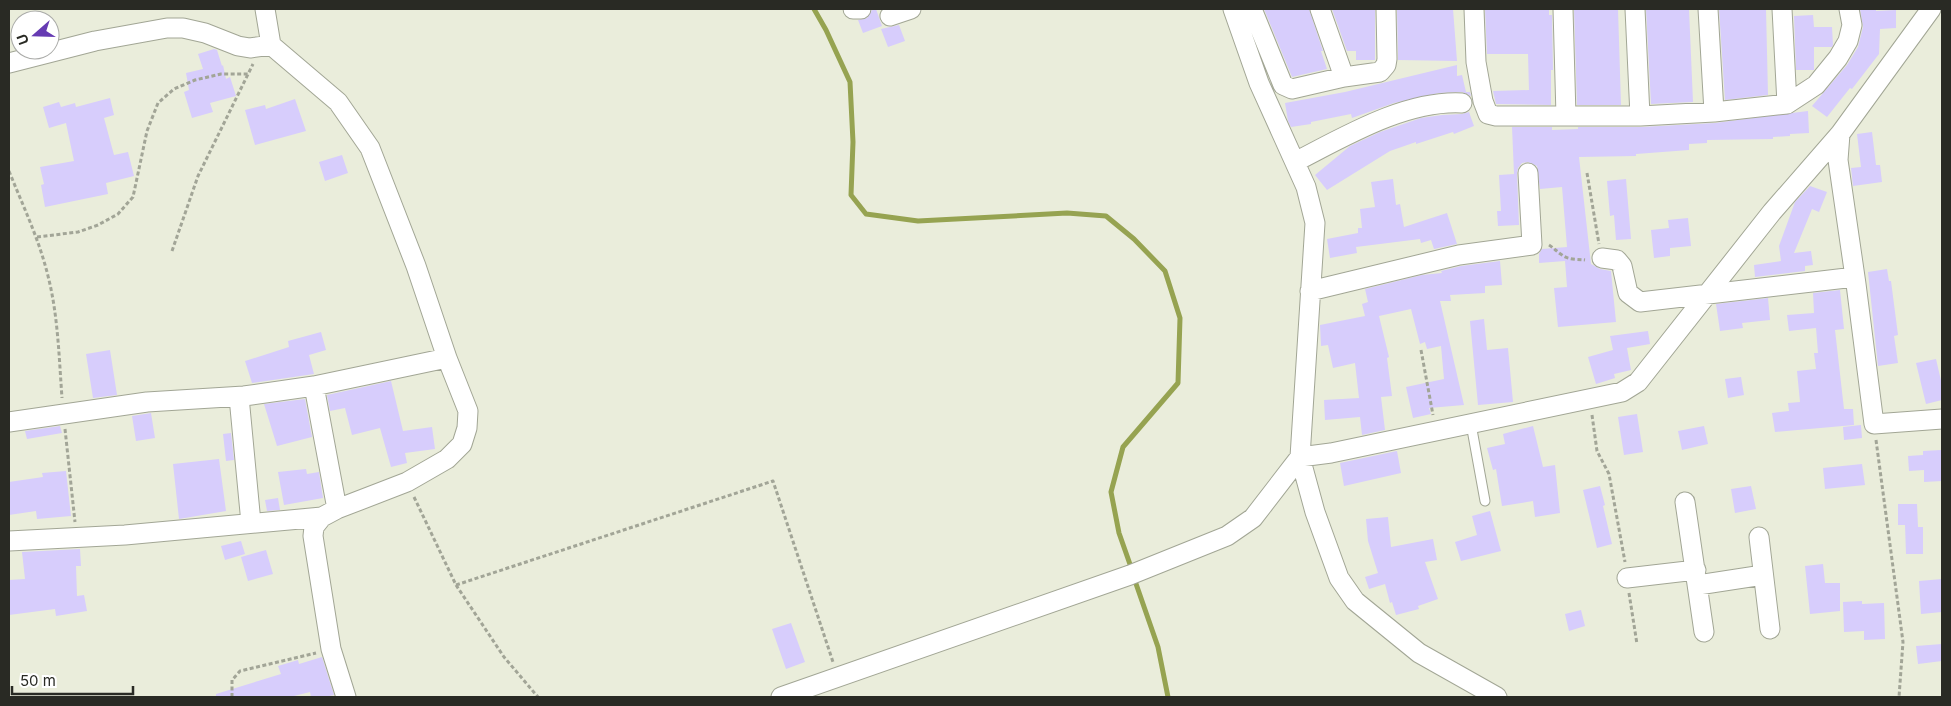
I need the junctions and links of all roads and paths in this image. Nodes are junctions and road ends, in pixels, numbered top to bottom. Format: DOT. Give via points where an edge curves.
graph roads {
  1 [pos="265,9"];
  2 [pos="853,9"];
  3 [pos="861,9"];
  4 [pos="911,9"];
  5 [pos="1233,9"];
  6 [pos="1252,9"];
  7 [pos="1386,9"];
  8 [pos="1463,9"];
  9 [pos="1474,9"];
  10 [pos="1563,9"];
  11 [pos="1635,9"];
  12 [pos="1708,9"];
  13 [pos="1782,9"];
  14 [pos="1849,9"];
  15 [pos="1931,9"];
  16 [pos="1322,11"];
  17 [pos="890,16"];
  18 [pos="267,46"];
  19 [pos="1476,62"];
  20 [pos="9,63"];
  21 [pos="248,74"];
  22 [pos="1344,77"];
  23 [pos="1462,103"];
  24 [pos="1787,104"];
  25 [pos="1714,112"];
  26 [pos="1566,116"];
  27 [pos="1640,116"];
  28 [pos="1840,134"];
  29 [pos="1295,162"];
  30 [pos="9,171"];
  31 [pos="1587,173"];
  32 [pos="1528,174"];
  33 [pos="37,238"];
  34 [pos="1532,246"];
  35 [pos="172,251"];
  36 [pos="1602,258"];
  37 [pos="1855,277"];
  38 [pos="1310,291"];
  39 [pos="1709,294"];
  40 [pos="1422,350"];
  41 [pos="447,358"];
  42 [pos="314,386"];
  43 [pos="239,397"];
  44 [pos="1590,399"];
  45 [pos="63,413"];
  46 [pos="1942,419"];
  47 [pos="9,422"];
  48 [pos="1471,424"];
  49 [pos="1874,424"];
  50 [pos="1436,431"];
  51 [pos="1300,457"];
  52 [pos="407,482"];
  53 [pos="1485,501"];
  54 [pos="1686,502"];
  55 [pos="330,513"];
  56 [pos="251,522"];
  57 [pos="1759,537"];
  58 [pos="77,538"];
  59 [pos="9,542"];
  60 [pos="1764,575"];
  61 [pos="1627,578"];
  62 [pos="1697,578"];
  63 [pos="456,585"];
  64 [pos="1770,629"];
  65 [pos="1704,632"];
  66 [pos="1637,644"];
  67 [pos="332,649"];
  68 [pos="838,678"];
  69 [pos="232,697"];
  70 [pos="346,697"];
  71 [pos="538,697"];
  72 [pos="781,697"];
  73 [pos="1497,697"];
  74 [pos="1899,697"];
  1 -- 18 [label="street"];
  2 -- 3 [label="street"];
  4 -- 17 [label="street"];
  5 -- 29 [label="street" via="1259,83"];
  6 -- 22 [label="street" via="1283,85 1292,89"];
  7 -- 22 [label="street" via="1386,65 1380,72"];
  8 -- 19 [label="street" via="1465,62"];
  9 -- 19 [label="street"];
  10 -- 26 [label="street"];
  11 -- 27 [label="street"];
  12 -- 25 [label="street"];
  13 -- 24 [label="street"];
  14 -- 24 [label="street" via="1852,26 1838,58 1816,85"];
  15 -- 28 [label="street"];
  16 -- 22 [label="street"];
  18 -- 20 [label="street" via="238,46 205,33 167,28 95,41"];
  18 -- 21 [label="path"];
  18 -- 41 [label="street" via="338,102 370,148 416,266"];
  19 -- 26 [label="street" via="1488,114"];
  21 -- 33 [label="path" via="221,74 174,89 158,103 147,131 132,197 118,214 78,232"];
  21 -- 35 [label="path" via="198,176"];
  23 -- 29 [label="street" via="1443,102 1384,119"];
  24 -- 25 [label="street"];
  25 -- 27 [label="street"];
  26 -- 27 [label="street"];
  28 -- 37 [label="street" via="1838,160"];
  28 -- 39 [label="street" via="1772,212"];
  29 -- 38 [label="street" via="1306,187 1315,223"];
  30 -- 33 [label="path"];
  31 -- 36 [label="path"];
  32 -- 34 [label="street"];
  33 -- 45 [label="path" via="53,299"];
  34 -- 36 [label="path" via="1544,244 1573,259"];
  34 -- 38 [label="street" via="1459,254"];
  36 -- 39 [label="street" via="1617,260 1622,266 1628,293 1640,302"];
  37 -- 39 [label="street"];
  37 -- 49 [label="street"];
  38 -- 51 [label="street"];
  39 -- 44 [label="street" via="1638,382 1622,392"];
  40 -- 50 [label="path"];
  41 -- 42 [label="street"];
  41 -- 52 [label="street" via="468,410 468,428 462,444 447,459"];
  42 -- 43 [label="street"];
  42 -- 55 [label="street"];
  43 -- 45 [label="street" via="147,402"];
  43 -- 56 [label="street"];
  44 -- 48 [label="street"];
  44 -- 61 [label="path" via="1597,450 1609,474"];
  45 -- 47 [label="street"];
  45 -- 58 [label="path"];
  46 -- 49 [label="street"];
  48 -- 50 [label="street"];
  48 -- 53 [label="lane"];
  49 -- 74 [label="path" via="1903,642"];
  50 -- 51 [label="street"];
  51 -- 68 [label="street" via="1253,518 1200,548 1130,576"];
  51 -- 73 [label="street" via="1312,503 1339,578 1355,601 1419,653"];
  52 -- 55 [label="street"];
  52 -- 63 [label="path"];
  54 -- 62 [label="street"];
  55 -- 56 [label="street"];
  55 -- 67 [label="street" via="314,527 313,536"];
  56 -- 58 [label="street"];
  57 -- 60 [label="street"];
  58 -- 59 [label="street"];
  60 -- 62 [label="street"];
  60 -- 64 [label="street"];
  61 -- 62 [label="street"];
  61 -- 66 [label="path"];
  62 -- 65 [label="street"];
  63 -- 68 [label="path" via="773,481"];
  63 -- 71 [label="path" via="504,657"];
  67 -- 69 [label="path" via="240,671 232,680"];
  67 -- 70 [label="street"];
  68 -- 72 [label="street"];
}
